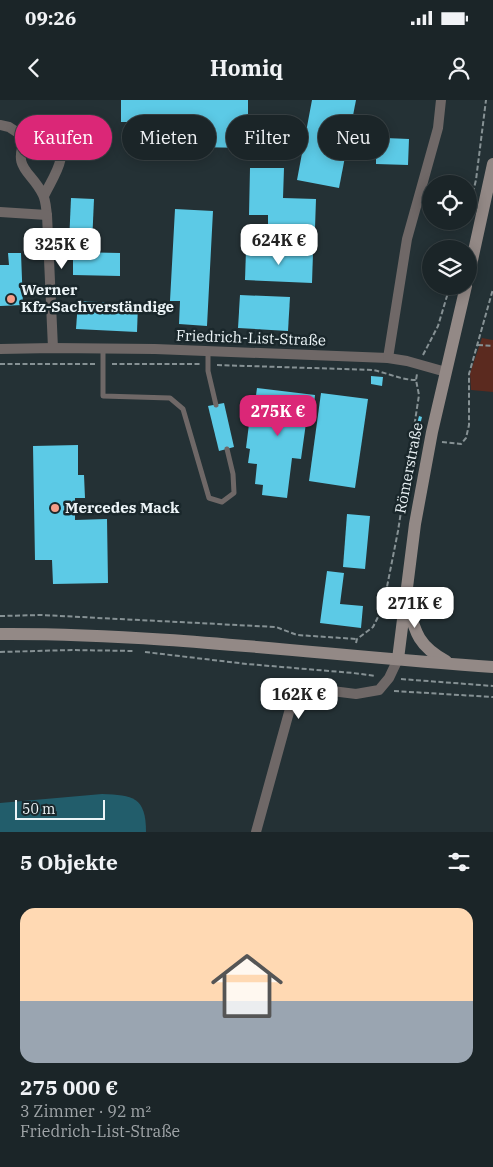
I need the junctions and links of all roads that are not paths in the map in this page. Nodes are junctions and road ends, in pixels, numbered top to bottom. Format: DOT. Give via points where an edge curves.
graph roads {
  1 [pos="441,100"];
  2 [pos="0,126"];
  3 [pos="15,131"];
  4 [pos="20,160"];
  5 [pos="60,160"];
  6 [pos="493,164"];
  7 [pos="44,196"];
  8 [pos="0,212"];
  9 [pos="47,215"];
  10 [pos="476,240"];
  11 [pos="464,295"];
  12 [pos="54,348"];
  13 [pos="103,348"];
  14 [pos="0,349"];
  15 [pos="208,352"];
  16 [pos="388,358"];
  17 [pos="446,372"];
  18 [pos="216,404"];
  19 [pos="227,449"];
  20 [pos="405,596"];
  21 [pos="0,634"];
  22 [pos="398,659"];
  23 [pos="452,664"];
  24 [pos="493,667"];
  25 [pos="256,832"];
  1 -- 16 [label="street" via="438,128 407,239"];
  2 -- 3 [label="street"];
  4 -- 7 [label="street"];
  5 -- 7 [label="street"];
  6 -- 10 [label="main road"];
  7 -- 9 [label="street"];
  8 -- 9 [label="street"];
  9 -- 12 [label="street"];
  11 -- 17 [label="main road, Römerstraße"];
  12 -- 13 [label="street, Friedrich-List-Straße"];
  12 -- 14 [label="street, Friedrich-List-Straße"];
  13 -- 15 [label="street, Friedrich-List-Straße"];
  13 -- 19 [label="lane" via="103,396 170,398 183,409 209,498 222,502 234,494"];
  15 -- 16 [label="street, Friedrich-List-Straße"];
  15 -- 18 [label="lane" via="208,371"];
  16 -- 17 [label="street, Friedrich-List-Straße"];
  17 -- 20 [label="main road, Römerstraße" via="430,440"];
  20 -- 22 [label="main road, Römerstraße"];
  20 -- 23 [label="main road" via="415,633 432,653"];
  21 -- 22 [label="main road" via="222,644"];
  22 -- 23 [label="main road"];
  22 -- 25 [label="street" via="379,690 356,694 308,688 297,694 290,706"];
  23 -- 24 [label="main road"];
}
